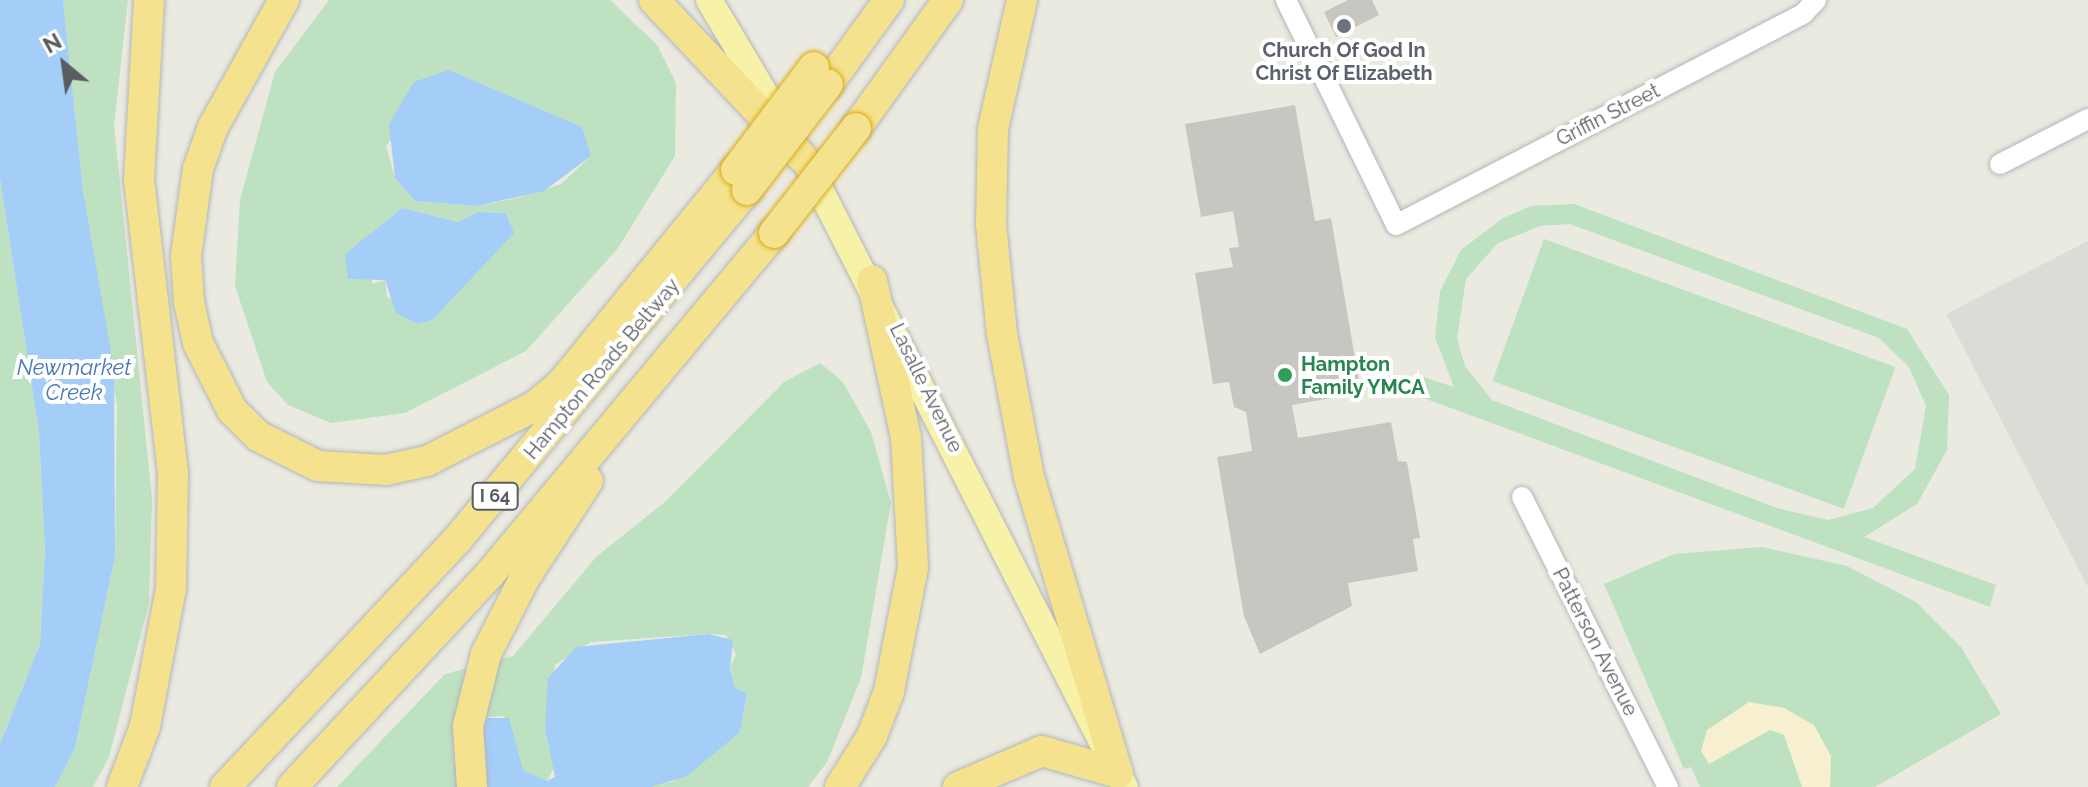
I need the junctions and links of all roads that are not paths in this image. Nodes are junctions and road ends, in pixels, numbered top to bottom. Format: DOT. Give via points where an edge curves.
graph roads {
  1 [pos="149,0"];
  2 [pos="284,0"];
  3 [pos="654,0"];
  4 [pos="709,0"];
  5 [pos="727,0"];
  6 [pos="882,0"];
  7 [pos="889,0"];
  8 [pos="948,0"];
  9 [pos="1022,0"];
  10 [pos="1286,0"];
  11 [pos="1816,0"];
  12 [pos="734,41"];
  13 [pos="821,76"];
  14 [pos="2088,119"];
  15 [pos="803,158"];
  16 [pos="2000,164"];
  17 [pos="741,180"];
  18 [pos="872,281"];
  19 [pos="630,410"];
  20 [pos="1522,497"];
  21 [pos="1121,780"];
  22 [pos="122,787"];
  23 [pos="225,787"];
  24 [pos="292,787"];
  25 [pos="472,787"];
  26 [pos="840,787"];
  27 [pos="958,787"];
  28 [pos="1668,787"];
  1 -- 22 [label="highway" via="139,180 173,473 171,589 145,726"];
  2 -- 17 [label="highway" via="213,127 198,169 188,286 198,343 232,410 258,436 318,466 376,471 427,461 535,406 562,383"];
  3 -- 15 [label="highway"];
  4 -- 12 [label="main road, Lasalle Avenue"];
  5 -- 12 [label="main road"];
  6 -- 13 [label="highway"];
  7 -- 13 [label="highway, Hampton Roads Beltway / I 64"];
  8 -- 19 [label="highway, I 64, bridge" via="856,128"];
  9 -- 21 [label="highway" via="993,129 991,224 1002,334 1029,477"];
  10 -- 11 [label="street, Griffin Street" via="1396,225 1803,14"];
  12 -- 15 [label="main road, Lasalle Avenue"];
  13 -- 17 [label="highway, Hampton Roads Beltway / I 64, bridge"];
  14 -- 16 [label="street"];
  15 -- 18 [label="main road, Lasalle Avenue"];
  17 -- 23 [label="highway, Hampton Roads Beltway / I 64" via="467,529"];
  18 -- 21 [label="main road, Lasalle Avenue"];
  18 -- 26 [label="highway" via="906,438 913,567 889,691 872,736"];
  19 -- 24 [label="highway, I 64"];
  19 -- 25 [label="highway" via="524,579 486,654 468,726"];
  20 -- 28 [label="street, Patterson Avenue"];
  21 -- 27 [label="highway" via="1042,751"];
}
